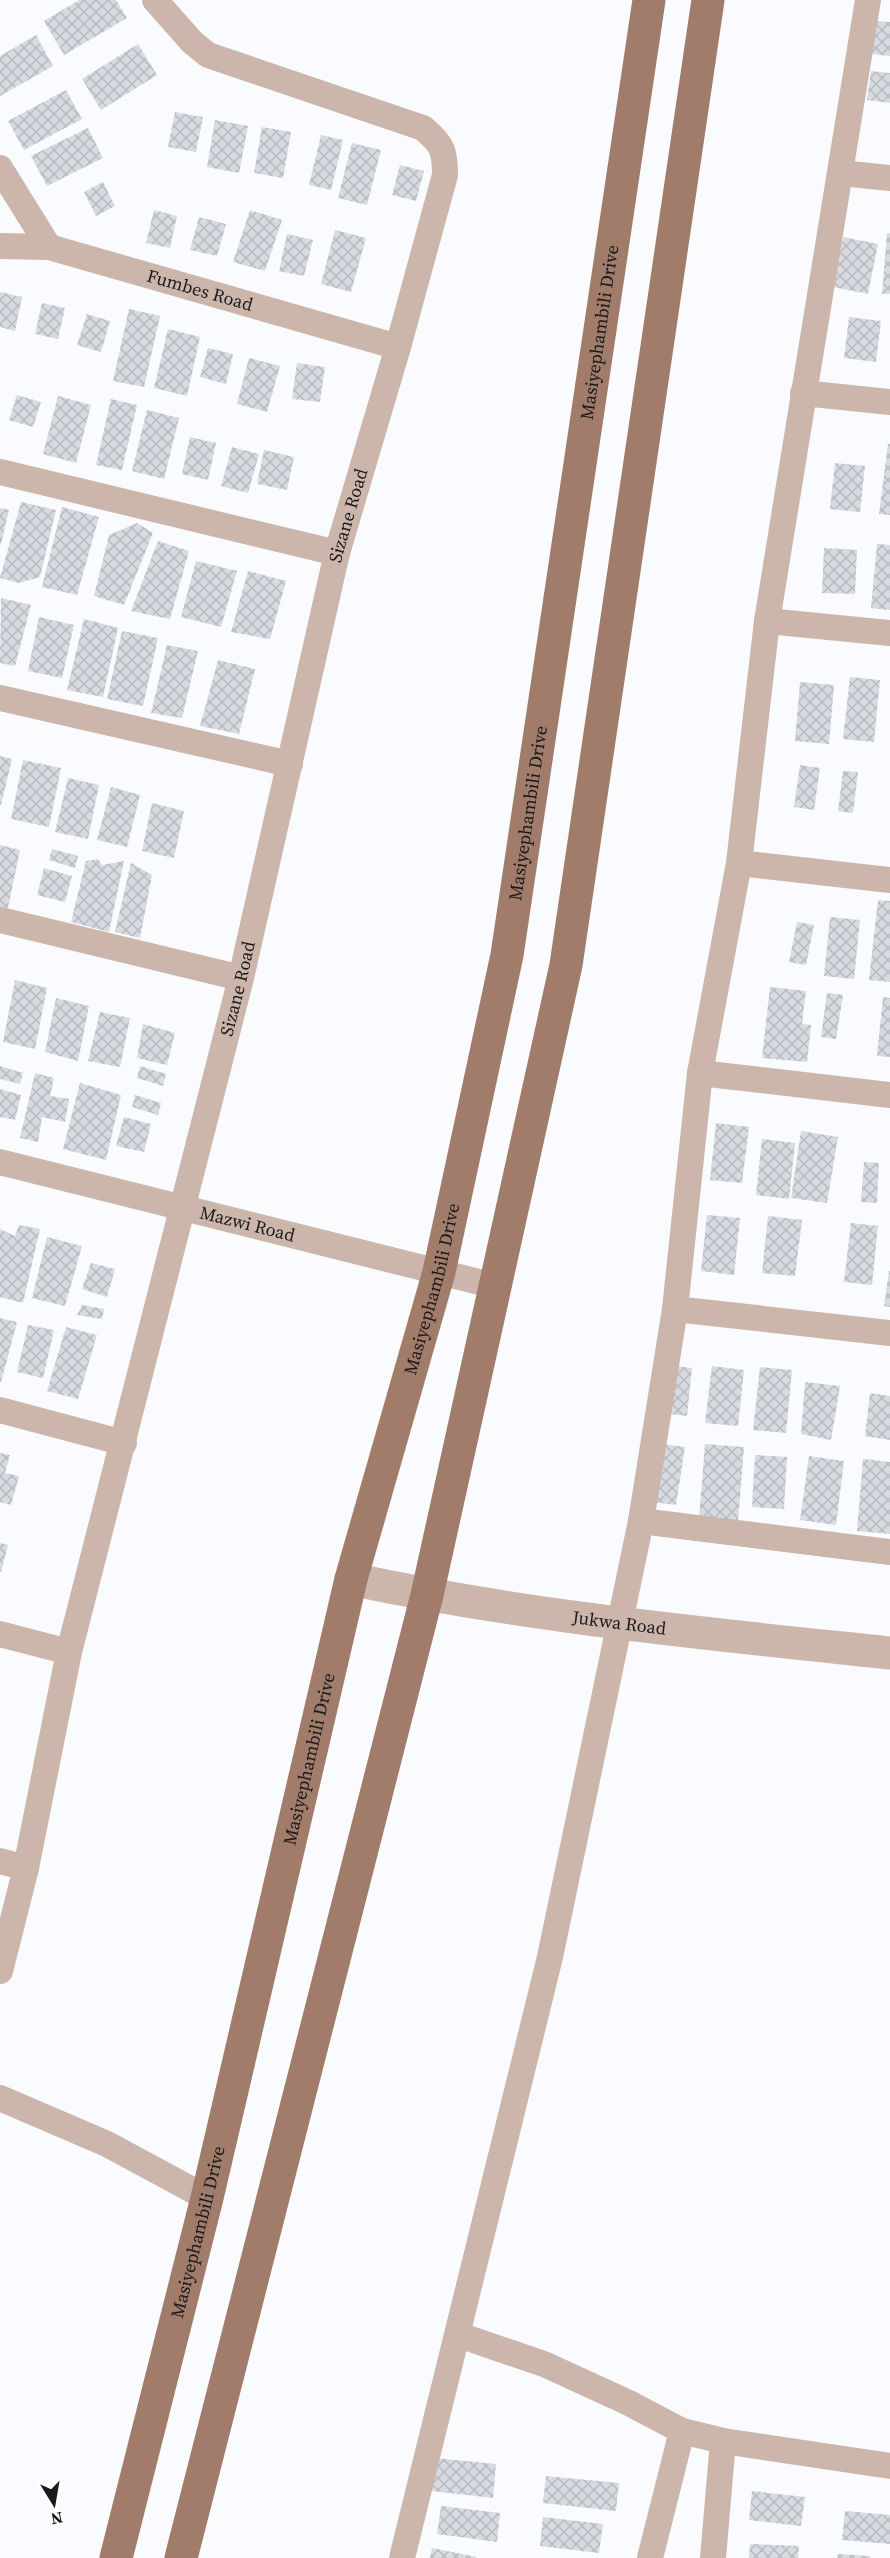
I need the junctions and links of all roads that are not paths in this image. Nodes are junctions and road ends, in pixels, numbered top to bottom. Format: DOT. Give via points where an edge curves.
graph roads {
  1 [pos="154,0"];
  2 [pos="649,0"];
  3 [pos="708,0"];
  4 [pos="868,0"];
  5 [pos="0,168"];
  6 [pos="841,173"];
  7 [pos="890,178"];
  8 [pos="0,246"];
  9 [pos="49,247"];
  10 [pos="399,347"];
  11 [pos="803,393"];
  12 [pos="890,402"];
  13 [pos="0,472"];
  14 [pos="337,552"];
  15 [pos="767,621"];
  16 [pos="890,633"];
  17 [pos="0,698"];
  18 [pos="290,764"];
  19 [pos="739,863"];
  20 [pos="890,880"];
  21 [pos="0,920"];
  22 [pos="241,978"];
  23 [pos="700,1073"];
  24 [pos="890,1095"];
  25 [pos="0,1162"];
  26 [pos="182,1209"];
  27 [pos="439,1272"];
  28 [pos="495,1286"];
  29 [pos="675,1309"];
  30 [pos="890,1332"];
  31 [pos="0,1410"];
  32 [pos="124,1443"];
  33 [pos="640,1521"];
  34 [pos="890,1552"];
  35 [pos="351,1579"];
  36 [pos="427,1595"];
  37 [pos="619,1624"];
  38 [pos="0,1634"];
  39 [pos="69,1652"];
  40 [pos="890,1653"];
  41 [pos="0,1861"];
  42 [pos="26,1868"];
  43 [pos="0,1971"];
  44 [pos="0,2098"];
  45 [pos="207,2198"];
  46 [pos="459,2335"];
  47 [pos="682,2431"];
  48 [pos="723,2441"];
  49 [pos="890,2466"];
  50 [pos="116,2558"];
  51 [pos="181,2558"];
  52 [pos="402,2558"];
  53 [pos="650,2558"];
  54 [pos="713,2558"];
  1 -- 10 [label="street, Sizane Road" via="208,55 423,128 438,140 444,155 445,176"];
  2 -- 27 [label="main road, Masiyephambili Drive" via="507,955"];
  3 -- 28 [label="main road" via="566,965"];
  4 -- 6 [label="street"];
  5 -- 9 [label="street"];
  6 -- 7 [label="street"];
  6 -- 11 [label="street"];
  8 -- 9 [label="street, Fumbes Road"];
  9 -- 10 [label="street, Fumbes Road"];
  10 -- 14 [label="street, Sizane Road"];
  11 -- 12 [label="street"];
  11 -- 15 [label="street"];
  13 -- 14 [label="street"];
  14 -- 18 [label="street, Sizane Road"];
  15 -- 16 [label="street"];
  15 -- 19 [label="street"];
  17 -- 18 [label="street"];
  18 -- 22 [label="street, Sizane Road"];
  19 -- 20 [label="street"];
  19 -- 23 [label="street"];
  21 -- 22 [label="street"];
  22 -- 26 [label="street, Sizane Road"];
  23 -- 24 [label="street"];
  23 -- 29 [label="street"];
  25 -- 26 [label="street, Mazwi Road"];
  26 -- 27 [label="street, Mazwi Road"];
  26 -- 32 [label="street, Sizane Road"];
  27 -- 28 [label="street, Mazwi Road"];
  27 -- 35 [label="main road, Masiyephambili Drive"];
  28 -- 36 [label="main road"];
  29 -- 30 [label="street"];
  29 -- 33 [label="street"];
  31 -- 32 [label="street"];
  32 -- 39 [label="street, Sizane Road"];
  33 -- 34 [label="street"];
  33 -- 37 [label="street"];
  35 -- 36 [label="street, Jukwa Road"];
  35 -- 45 [label="main road, Masiyephambili Drive"];
  36 -- 37 [label="street, Jukwa Road"];
  36 -- 51 [label="main road"];
  37 -- 40 [label="street, Jukwa Road"];
  37 -- 46 [label="street" via="550,1957"];
  38 -- 39 [label="street"];
  39 -- 42 [label="street, Sizane Road"];
  41 -- 42 [label="street"];
  42 -- 43 [label="street, Sizane Road"];
  44 -- 45 [label="street" via="107,2144"];
  45 -- 50 [label="main road, Masiyephambili Drive"];
  46 -- 47 [label="street" via="544,2364"];
  46 -- 52 [label="street"];
  47 -- 48 [label="street"];
  47 -- 53 [label="street"];
  48 -- 49 [label="street"];
  48 -- 54 [label="street"];
}
